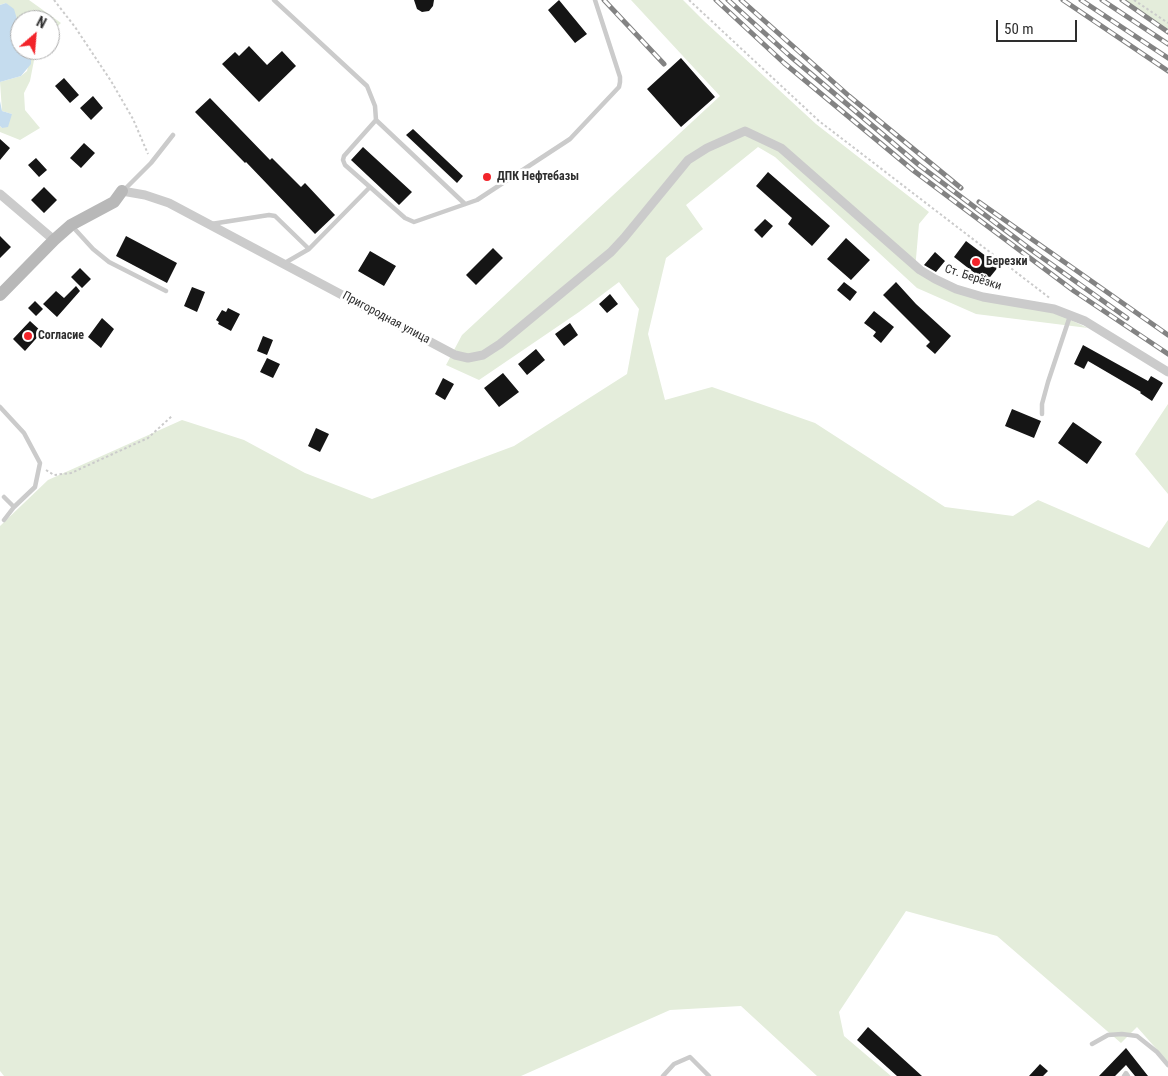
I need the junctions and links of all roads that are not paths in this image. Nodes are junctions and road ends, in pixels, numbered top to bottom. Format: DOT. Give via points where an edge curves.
graph roads {
  1 [pos="274,0"];
  2 [pos="594,0"];
  3 [pos="376,120"];
  4 [pos="745,131"];
  5 [pos="173,135"];
  6 [pos="370,187"];
  7 [pos="122,191"];
  8 [pos="0,194"];
  9 [pos="465,204"];
  10 [pos="210,224"];
  11 [pos="71,225"];
  12 [pos="54,240"];
  13 [pos="309,249"];
  14 [pos="283,264"];
  15 [pos="166,291"];
  16 [pos="0,295"];
  17 [pos="1070,316"];
  18 [pos="1168,372"];
  19 [pos="0,407"];
  20 [pos="1042,414"];
  21 [pos="4,497"];
  22 [pos="14,507"];
  23 [pos="4,520"];
  24 [pos="1092,1044"];
  25 [pos="1168,1065"];
  26 [pos="663,1076"];
  27 [pos="710,1076"];
  28 [pos="1124,1076"];
  29 [pos="1128,1076"];
  1 -- 3 [label="lane" via="367,86 375,106"];
  2 -- 9 [label="lane" via="620,77 618,87 570,139 478,200"];
  3 -- 6 [label="lane" via="343,160"];
  3 -- 9 [label="lane"];
  4 -- 14 [label="street, Пригородная улица" via="688,160 611,252 483,355 468,358 455,355"];
  4 -- 17 [label="street, Ст. Берёзки" via="781,148 920,270 935,279 983,297 1054,309"];
  5 -- 7 [label="lane" via="151,163"];
  6 -- 9 [label="lane" via="414,222"];
  6 -- 13 [label="lane"];
  7 -- 10 [label="street, Пригородная улица" via="169,203"];
  7 -- 11 [label="street" via="114,202"];
  8 -- 12 [label="street"];
  10 -- 13 [label="lane" via="275,216"];
  10 -- 14 [label="street, Пригородная улица"];
  11 -- 12 [label="street"];
  11 -- 15 [label="lane" via="93,250 109,262"];
  12 -- 16 [label="street"];
  13 -- 14 [label="lane"];
  17 -- 18 [label="street, Ст. Берёзки" via="1085,321"];
  17 -- 20 [label="lane" via="1048,382"];
  19 -- 22 [label="lane" via="24,433 40,463 35,487"];
  21 -- 22 [label="lane"];
  22 -- 23 [label="lane"];
  24 -- 25 [label="lane" via="1108,1035 1137,1036"];
  26 -- 27 [label="lane" via="674,1064 690,1057"];
  28 -- 29 [label="lane" via="1126,1073"];
}
